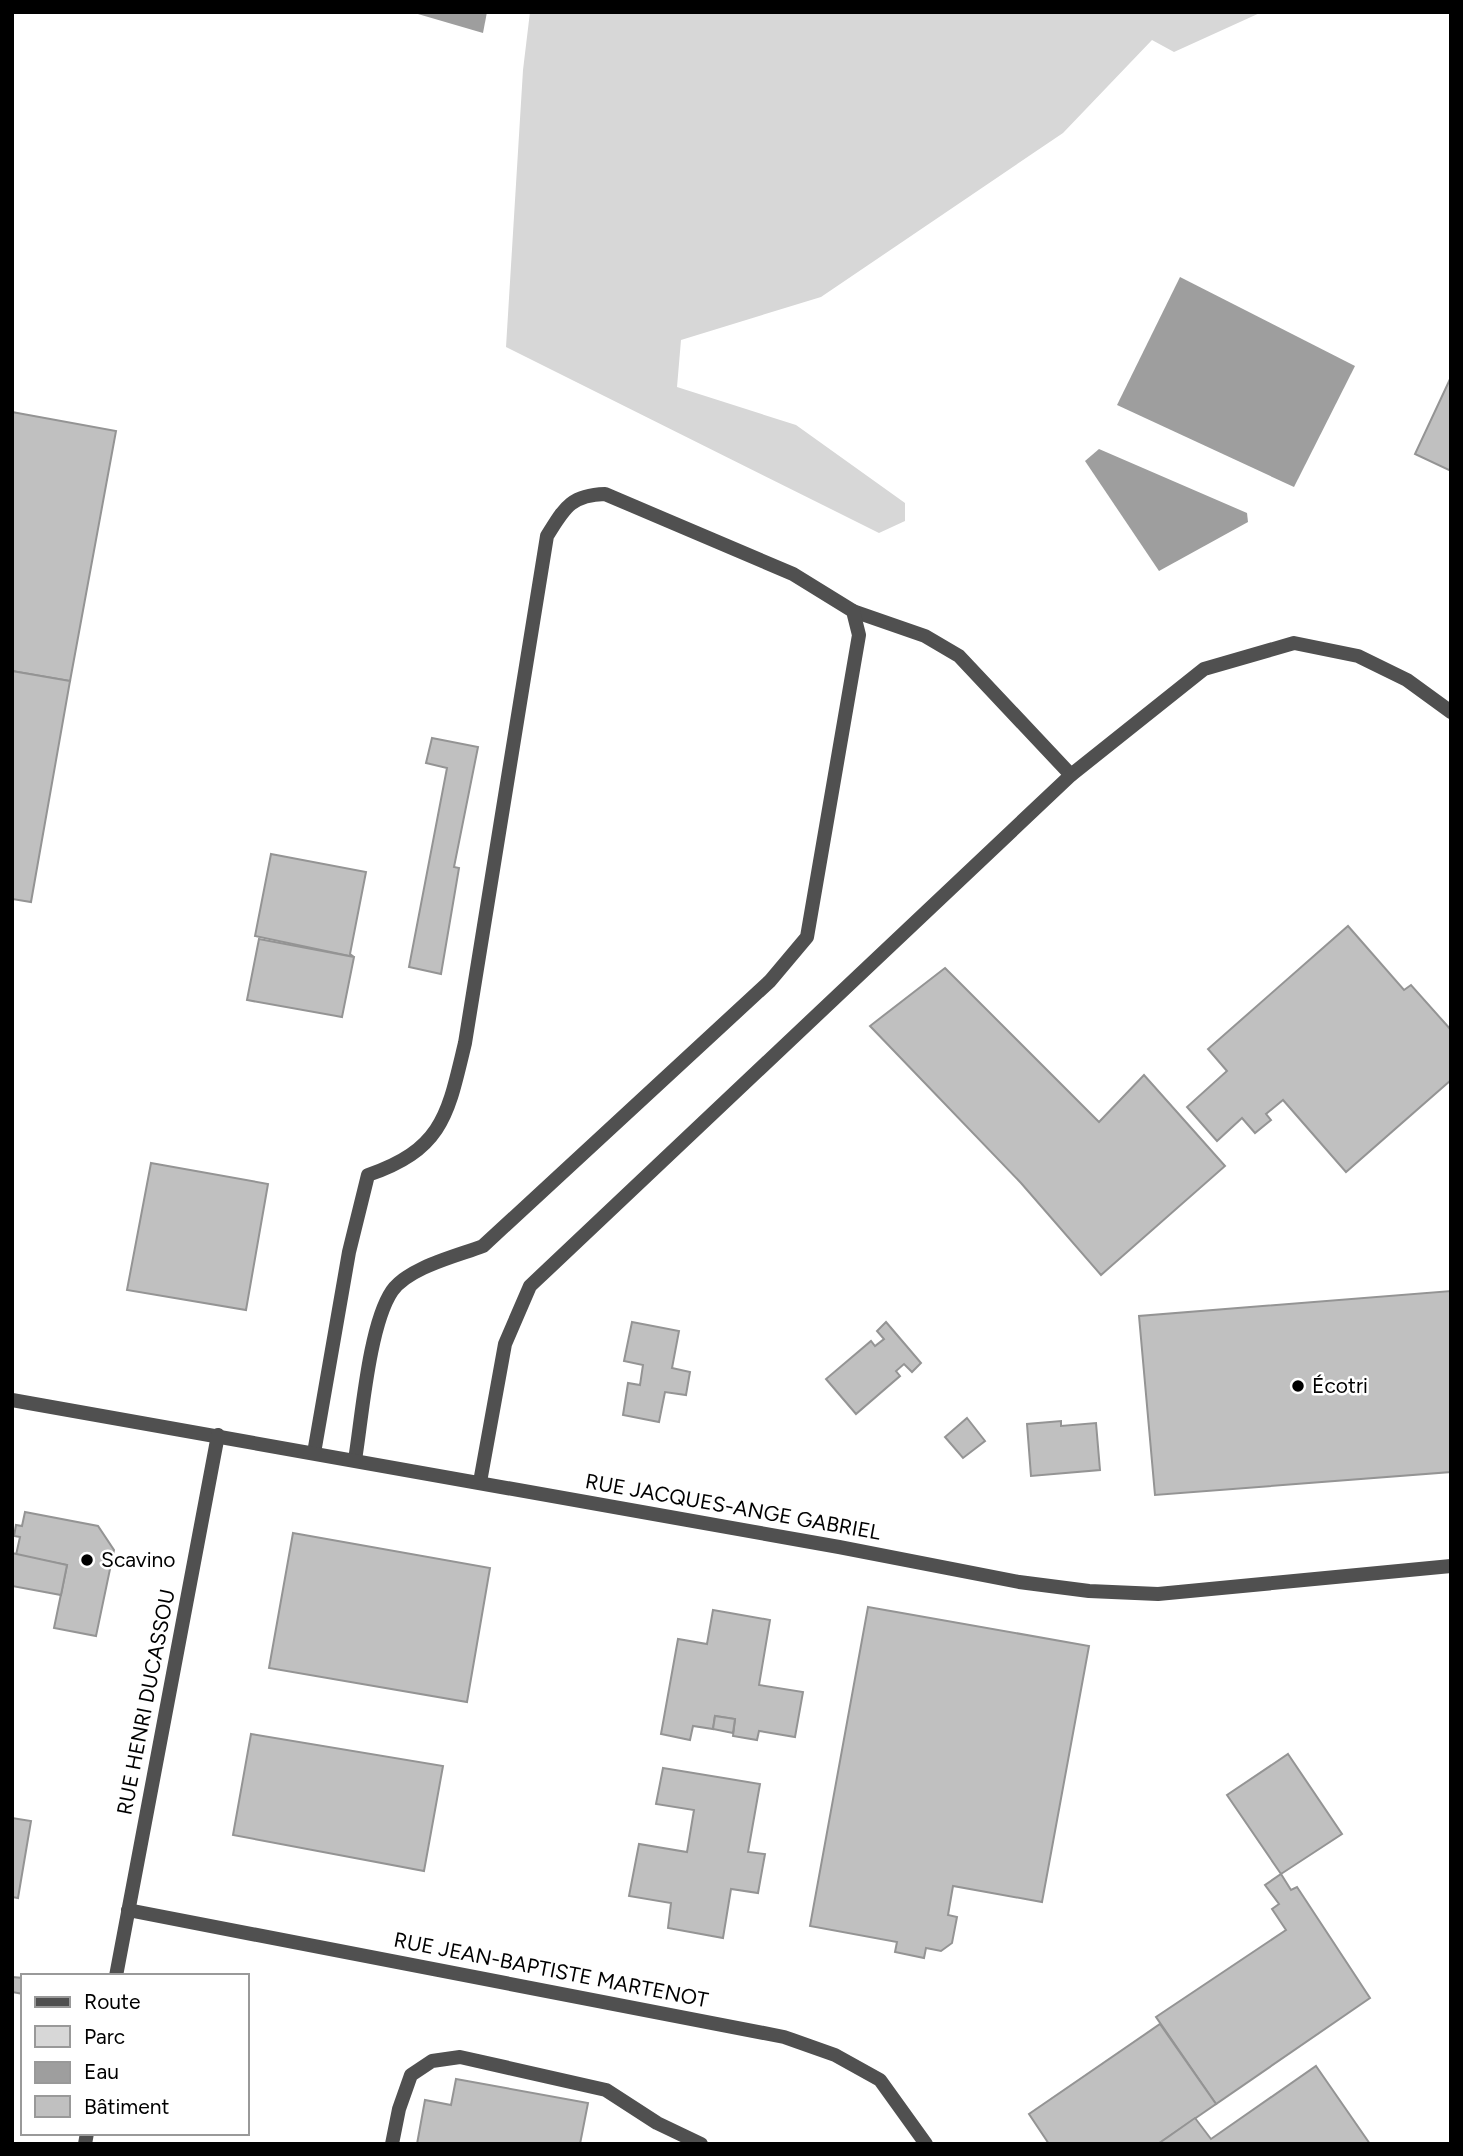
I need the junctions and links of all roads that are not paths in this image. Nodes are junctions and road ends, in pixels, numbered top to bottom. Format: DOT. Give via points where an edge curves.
graph roads {
  1 [pos="853,611"];
  2 [pos="1451,712"];
  3 [pos="1071,775"];
  4 [pos="12,1400"];
  5 [pos="218,1435"];
  6 [pos="314,1453"];
  7 [pos="355,1460"];
  8 [pos="480,1482"];
  9 [pos="1451,1566"];
  10 [pos="128,1909"];
  11 [pos="116,1974"];
  12 [pos="392,2144"];
  13 [pos="701,2144"];
  14 [pos="926,2144"];
  1 -- 3 [label="street" via="925,636 959,656"];
  1 -- 6 [label="street" via="793,574 605,494 583,495 564,509 547,536 465,1042 449,1111 435,1135 391,1167 368,1175 347,1263"];
  1 -- 7 [label="street" via="859,635 807,936 770,981 483,1246 427,1266 393,1290 377,1329"];
  2 -- 3 [label="street" via="1407,680 1358,656 1294,643 1204,669"];
  3 -- 8 [label="street" via="530,1286 505,1345"];
  4 -- 5 [label="street, RUE JACQUES-ANGE GABRIEL"];
  5 -- 6 [label="street, RUE JACQUES-ANGE GABRIEL"];
  5 -- 10 [label="street, RUE HENRI DUCASSOU"];
  6 -- 7 [label="street, RUE JACQUES-ANGE GABRIEL"];
  7 -- 8 [label="street, RUE JACQUES-ANGE GABRIEL"];
  8 -- 9 [label="street, RUE JACQUES-ANGE GABRIEL" via="1089,1591 1158,1594"];
  10 -- 11 [label="street, RUE HENRI DUCASSOU"];
  10 -- 14 [label="street, RUE JEAN-BAPTISTE MARTENOT" via="785,2037 835,2055 880,2080"];
  12 -- 13 [label="street" via="411,2075 432,2061 460,2057 606,2090"];
}
